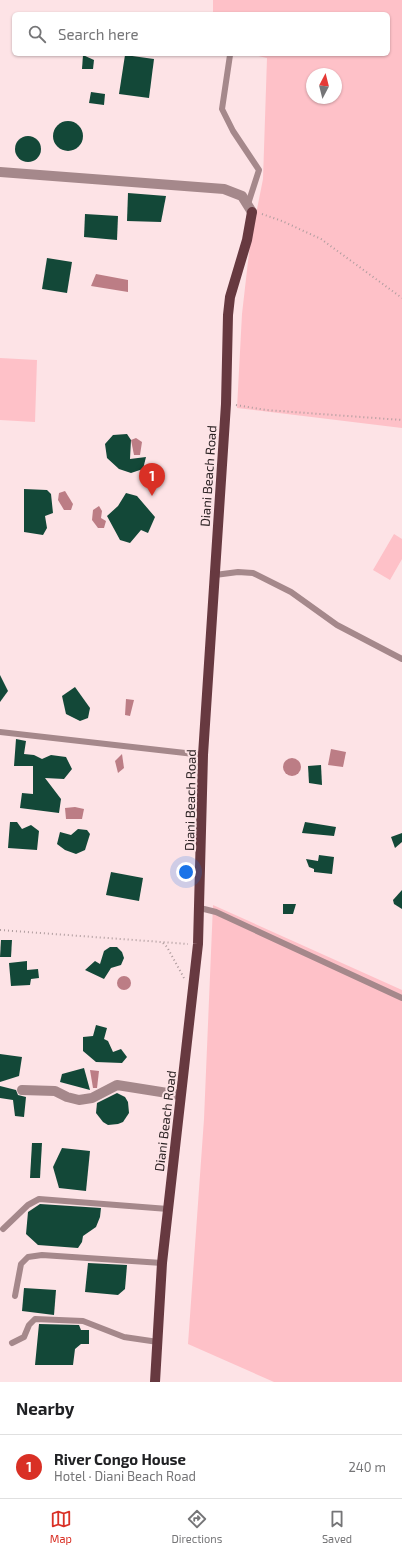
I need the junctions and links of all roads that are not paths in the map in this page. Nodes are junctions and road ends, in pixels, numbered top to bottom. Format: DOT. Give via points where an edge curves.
graph roads {
  1 [pos="230,56"];
  2 [pos="0,172"];
  3 [pos="250,208"];
  4 [pos="214,575"];
  5 [pos="402,659"];
  6 [pos="0,732"];
  7 [pos="204,755"];
  8 [pos="200,908"];
  9 [pos="402,998"];
  10 [pos="22,1090"];
  11 [pos="180,1095"];
  12 [pos="168,1209"];
  13 [pos="3,1228"];
  14 [pos="162,1263"];
  15 [pos="15,1296"];
  16 [pos="158,1342"];
  17 [pos="12,1343"];
  18 [pos="155,1382"];
  1 -- 3 [label="lane" via="222,109 233,131 259,170"];
  2 -- 3 [label="street" via="224,189 237,193 246,200"];
  3 -- 4 [label="main road, Diani Beach Road" via="247,240 230,297 226,404"];
  4 -- 5 [label="lane" via="253,573 291,592 337,625"];
  4 -- 7 [label="main road, Diani Beach Road"];
  6 -- 7 [label="lane"];
  7 -- 8 [label="main road, Diani Beach Road"];
  8 -- 9 [label="lane" via="216,912"];
  8 -- 11 [label="main road, Diani Beach Road" via="194,998"];
  10 -- 11 [label="street" via="55,1091 79,1100 92,1098 117,1085"];
  11 -- 12 [label="main road, Diani Beach Road"];
  12 -- 13 [label="lane" via="39,1199 28,1205"];
  12 -- 14 [label="main road, Diani Beach Road"];
  14 -- 15 [label="lane" via="42,1255 28,1257 21,1264"];
  14 -- 16 [label="main road, Diani Beach Road"];
  16 -- 17 [label="lane" via="124,1337 83,1321 45,1318 35,1319 24,1337"];
  16 -- 18 [label="main road, Diani Beach Road"];
}
